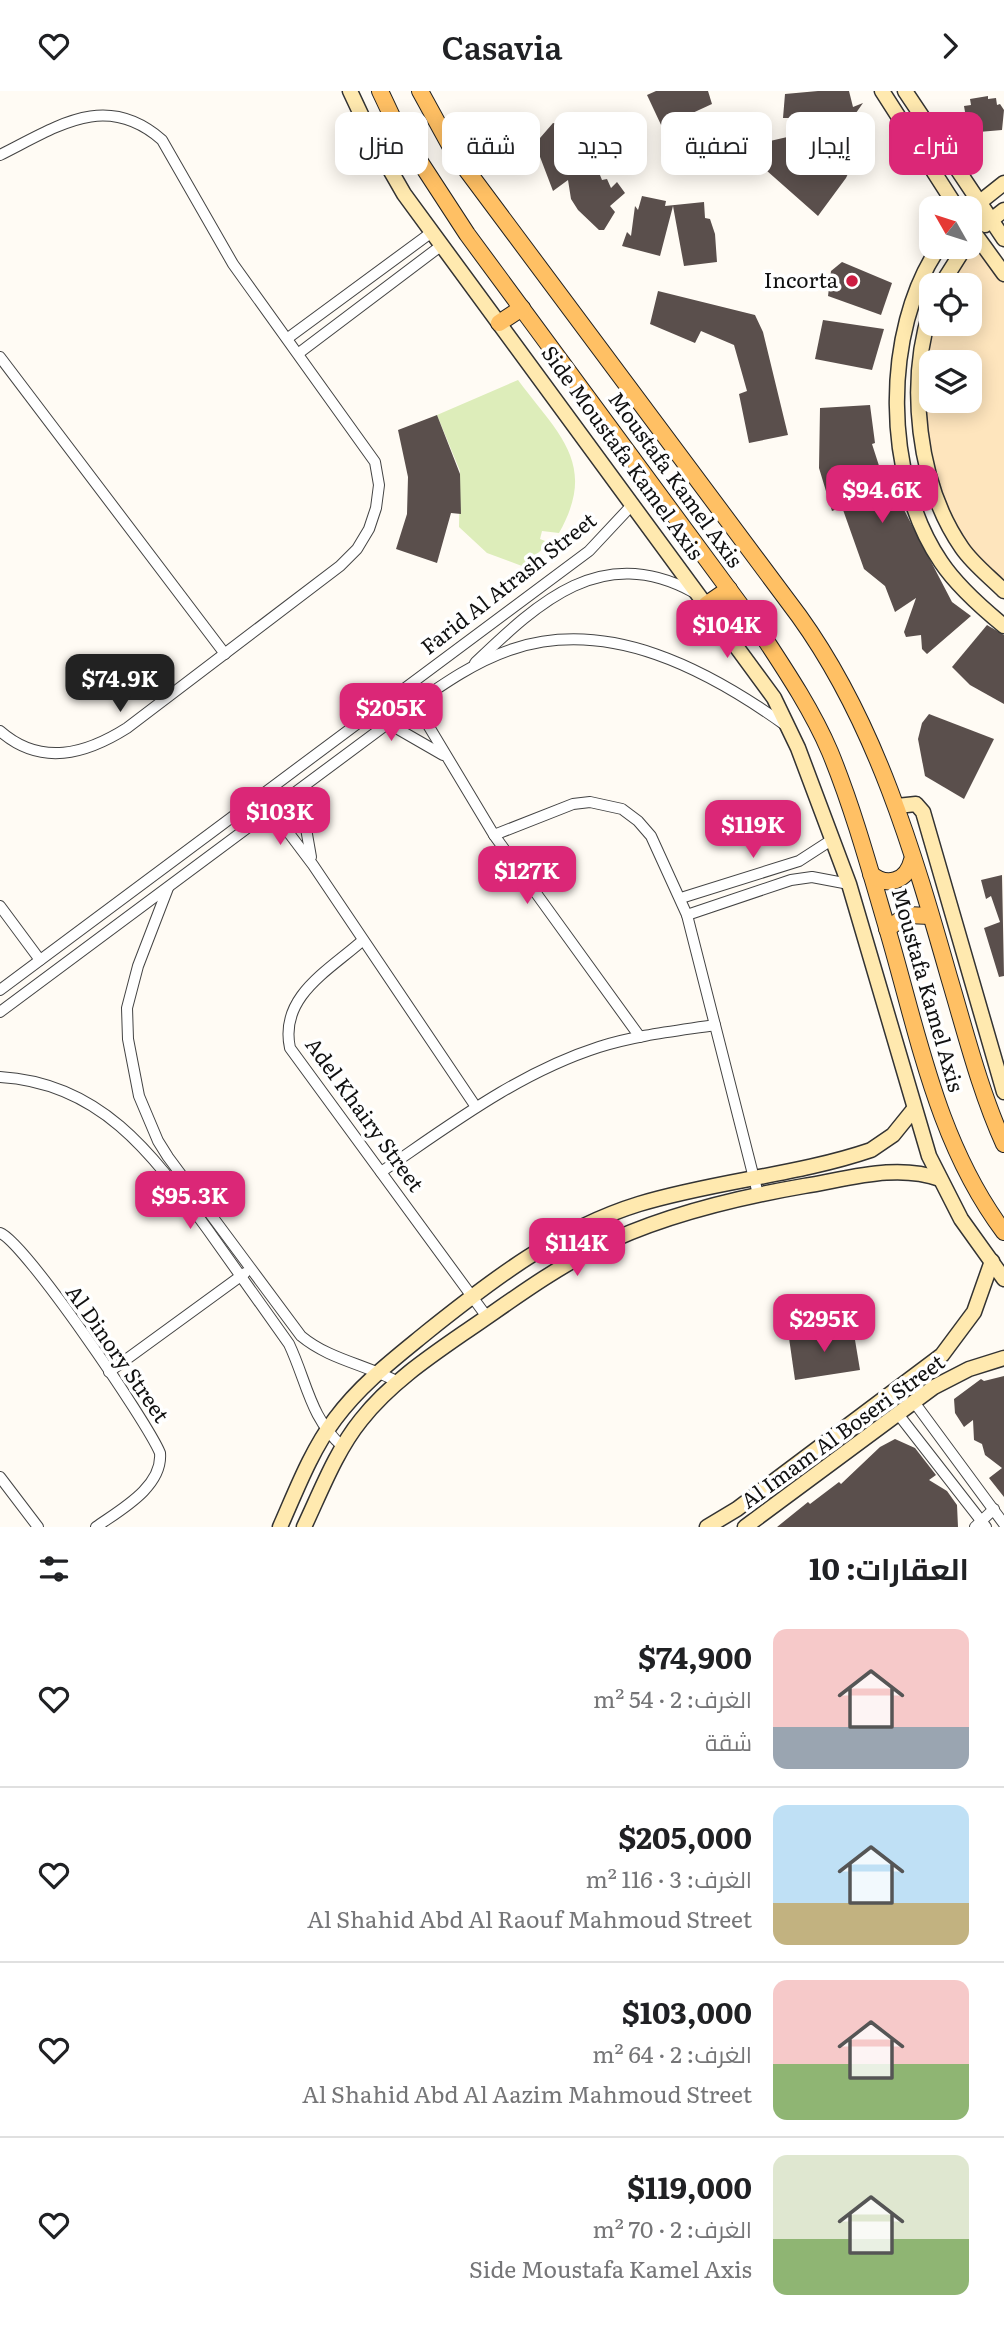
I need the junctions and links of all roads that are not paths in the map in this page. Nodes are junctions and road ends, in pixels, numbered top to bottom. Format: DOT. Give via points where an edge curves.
graph roads {
  1 [pos="350,91"];
  2 [pos="380,91"];
  3 [pos="420,91"];
  4 [pos="882,91"];
  5 [pos="905,91"];
  6 [pos="0,155"];
  7 [pos="1004,183"];
  8 [pos="949,196"];
  9 [pos="967,196"];
  10 [pos="982,199"];
  11 [pos="1004,210"];
  12 [pos="982,213"];
  13 [pos="991,220"];
  14 [pos="982,226"];
  15 [pos="432,232"];
  16 [pos="1004,239"];
  17 [pos="442,245"];
  18 [pos="982,247"];
  19 [pos="932,259"];
  20 [pos="1004,274"];
  21 [pos="522,308"];
  22 [pos="499,323"];
  23 [pos="922,336"];
  24 [pos="288,338"];
  25 [pos="299,353"];
  26 [pos="0,357"];
  27 [pos="634,504"];
  28 [pos="729,589"];
  29 [pos="1004,590"];
  30 [pos="704,601"];
  31 [pos="1004,627"];
  32 [pos="225,654"];
  33 [pos="467,671"];
  34 [pos="398,694"];
  35 [pos="415,704"];
  36 [pos="381,706"];
  37 [pos="388,724"];
  38 [pos="789,728"];
  39 [pos="0,731"];
  40 [pos="443,755"];
  41 [pos="306,785"];
  42 [pos="261,796"];
  43 [pos="897,806"];
  44 [pos="272,810"];
  45 [pos="494,835"];
  46 [pos="834,839"];
  47 [pos="912,860"];
  48 [pos="313,865"];
  49 [pos="871,874"];
  50 [pos="849,884"];
  51 [pos="168,887"];
  52 [pos="681,898"];
  53 [pos="0,906"];
  54 [pos="687,915"];
  55 [pos="930,916"];
  56 [pos="887,929"];
  57 [pos="362,941"];
  58 [pos="40,960"];
  59 [pos="0,990"];
  60 [pos="0,1012"];
  61 [pos="715,1025"];
  62 [pos="640,1037"];
  63 [pos="0,1077"];
  64 [pos="1004,1092"];
  65 [pos="477,1107"];
  66 [pos="914,1109"];
  67 [pos="1004,1144"];
  68 [pos="164,1160"];
  69 [pos="381,1172"];
  70 [pos="754,1176"];
  71 [pos="940,1179"];
  72 [pos="758,1194"];
  73 [pos="1004,1232"];
  74 [pos="0,1233"];
  75 [pos="992,1261"];
  76 [pos="251,1268"];
  77 [pos="241,1276"];
  78 [pos="1004,1279"];
  79 [pos="472,1296"];
  80 [pos="487,1317"];
  81 [pos="301,1336"];
  82 [pos="289,1344"];
  83 [pos="1004,1358"];
  84 [pos="378,1371"];
  85 [pos="921,1371"];
  86 [pos="109,1372"];
  87 [pos="398,1382"];
  88 [pos="934,1387"];
  89 [pos="914,1402"];
  90 [pos="898,1414"];
  91 [pos="326,1432"];
  92 [pos="343,1447"];
  93 [pos="0,1478"];
  94 [pos="994,1509"];
  95 [pos="981,1524"];
  96 [pos="1004,1524"];
  97 [pos="38,1527"];
  98 [pos="96,1527"];
  99 [pos="279,1527"];
  100 [pos="304,1527"];
  101 [pos="707,1527"];
  102 [pos="745,1527"];
  1 -- 15 [label="street, Side Moustafa Kamel Axis" via="388,167"];
  2 -- 21 [label="main road, Moustafa Kamel Axis" via="418,161"];
  3 -- 43 [label="main road, Moustafa Kamel Axis" via="454,153 827,654"];
  4 -- 8 [label="street"];
  5 -- 9 [label="street"];
  6 -- 24 [label="street" via="91,111 125,113 146,124 162,140 233,264"];
  7 -- 10 [label="street"];
  11 -- 13 [label="street"];
  12 -- 13 [label="street"];
  13 -- 14 [label="street"];
  13 -- 16 [label="street"];
  15 -- 17 [label="street, Side Moustafa Kamel Axis"];
  15 -- 24 [label="street"];
  17 -- 22 [label="street, Side Moustafa Kamel Axis"];
  17 -- 25 [label="street"];
  18 -- 20 [label="street"];
  19 -- 31 [label="street" via="917,286 896,367 900,447 920,520 939,560"];
  21 -- 22 [label="main road"];
  21 -- 28 [label="main road, Moustafa Kamel Axis"];
  22 -- 27 [label="street, Side Moustafa Kamel Axis"];
  23 -- 29 [label="street" via="918,368 923,440 931,475 962,548"];
  24 -- 25 [label="street"];
  25 -- 32 [label="street" via="375,462 376,508 363,539 340,566"];
  26 -- 32 [label="street"];
  27 -- 30 [label="street, Side Moustafa Kamel Axis"];
  27 -- 34 [label="street, Farid Al Atrash Street" via="589,551"];
  28 -- 30 [label="main road"];
  28 -- 49 [label="main road, Moustafa Kamel Axis" via="785,669 830,752"];
  30 -- 33 [label="street" via="666,578 591,579 531,610"];
  30 -- 38 [label="street, Side Moustafa Kamel Axis" via="765,683"];
  32 -- 39 [label="street" via="100,746 55,753 31,748"];
  33 -- 35 [label="street, Farid Al Atrash Street"];
  33 -- 38 [label="street, Farid Al Atrash Street" via="513,649 566,638 620,644 698,671"];
  34 -- 35 [label="street"];
  34 -- 36 [label="street, Farid Al Atrash Street"];
  35 -- 37 [label="street, Farid Al Atrash Street"];
  35 -- 40 [label="street"];
  36 -- 37 [label="street" via="380,714"];
  36 -- 42 [label="street, Farid Al Atrash Street"];
  37 -- 40 [label="street"];
  37 -- 41 [label="street, Farid Al Atrash Street"];
  38 -- 46 [label="street, Side Moustafa Kamel Axis"];
  40 -- 45 [label="street"];
  41 -- 44 [label="street, Farid Al Atrash Street"];
  41 -- 48 [label="street" via="305,833"];
  42 -- 44 [label="street"];
  42 -- 58 [label="street, Farid Al Atrash Street"];
  43 -- 47 [label="main road, Moustafa Kamel Axis"];
  43 -- 64 [label="street" via="916,804 923,812"];
  44 -- 48 [label="street"];
  44 -- 51 [label="street, Farid Al Atrash Street"];
  45 -- 52 [label="street" via="573,804 622,809 645,828"];
  45 -- 62 [label="street"];
  46 -- 50 [label="street, Side Moustafa Kamel Axis"];
  46 -- 52 [label="street" via="799,861"];
  47 -- 49 [label="main road" via="900,879 884,881"];
  47 -- 55 [label="main road, Moustafa Kamel Axis"];
  48 -- 57 [label="street"];
  49 -- 56 [label="main road, Moustafa Kamel Axis"];
  50 -- 54 [label="street" via="812,877 791,880"];
  50 -- 66 [label="street, Side Moustafa Kamel Axis"];
  51 -- 60 [label="street, Farid Al Atrash Street"];
  51 -- 68 [label="street" via="127,1008 129,1049 139,1096"];
  52 -- 54 [label="street"];
  53 -- 58 [label="street"];
  54 -- 61 [label="street"];
  55 -- 56 [label="main road" via="907,915"];
  55 -- 67 [label="main road, Moustafa Kamel Axis"];
  56 -- 73 [label="main road, Moustafa Kamel Axis" via="948,1133 961,1164"];
  57 -- 65 [label="street"];
  57 -- 69 [label="street, Adel Khairy Street" via="301,995 288,1017 287,1034 290,1048"];
  58 -- 59 [label="street, Farid Al Atrash Street"];
  61 -- 62 [label="street"];
  61 -- 70 [label="street"];
  62 -- 65 [label="street" via="561,1061"];
  63 -- 68 [label="street" via="34,1082 86,1102"];
  65 -- 69 [label="street"];
  66 -- 70 [label="street" via="893,1135 871,1150"];
  66 -- 71 [label="street, Side Moustafa Kamel Axis"];
  68 -- 76 [label="street"];
  68 -- 77 [label="street"];
  69 -- 79 [label="street, Adel Khairy Street"];
  70 -- 72 [label="street"];
  70 -- 79 [label="street" via="638,1204 595,1220 531,1254"];
  71 -- 72 [label="street" via="895,1172"];
  71 -- 75 [label="street, Side Moustafa Kamel Axis" via="961,1219"];
  72 -- 80 [label="street" via="633,1231 597,1247"];
  74 -- 86 [label="street, Al Dinory Street" via="29,1261"];
  75 -- 78 [label="street, Side Moustafa Kamel Axis"];
  75 -- 85 [label="street, Al Imam Al Boseri Street" via="968,1324 952,1345"];
  76 -- 77 [label="street"];
  76 -- 81 [label="street"];
  77 -- 82 [label="street"];
  77 -- 86 [label="street"];
  79 -- 80 [label="street, Adel Khairy Street"];
  79 -- 84 [label="street"];
  80 -- 87 [label="street"];
  81 -- 82 [label="street"];
  81 -- 84 [label="street" via="330,1357"];
  82 -- 91 [label="street"];
  83 -- 88 [label="street, Al Imam Al Boseri Street"];
  84 -- 87 [label="street"];
  84 -- 91 [label="street"];
  85 -- 88 [label="street"];
  85 -- 101 [label="street, Al Imam Al Boseri Street"];
  86 -- 98 [label="street, Al Dinory Street" via="156,1444 161,1462 154,1480"];
  87 -- 92 [label="street" via="366,1414"];
  88 -- 89 [label="street, Al Imam Al Boseri Street"];
  89 -- 90 [label="street, Al Imam Al Boseri Street"];
  89 -- 94 [label="street"];
  90 -- 95 [label="street"];
  90 -- 102 [label="street, Al Imam Al Boseri Street"];
  91 -- 92 [label="street"];
  91 -- 99 [label="street"];
  92 -- 100 [label="street"];
  93 -- 97 [label="street"];
  94 -- 95 [label="street"];
  94 -- 96 [label="street"];
}
